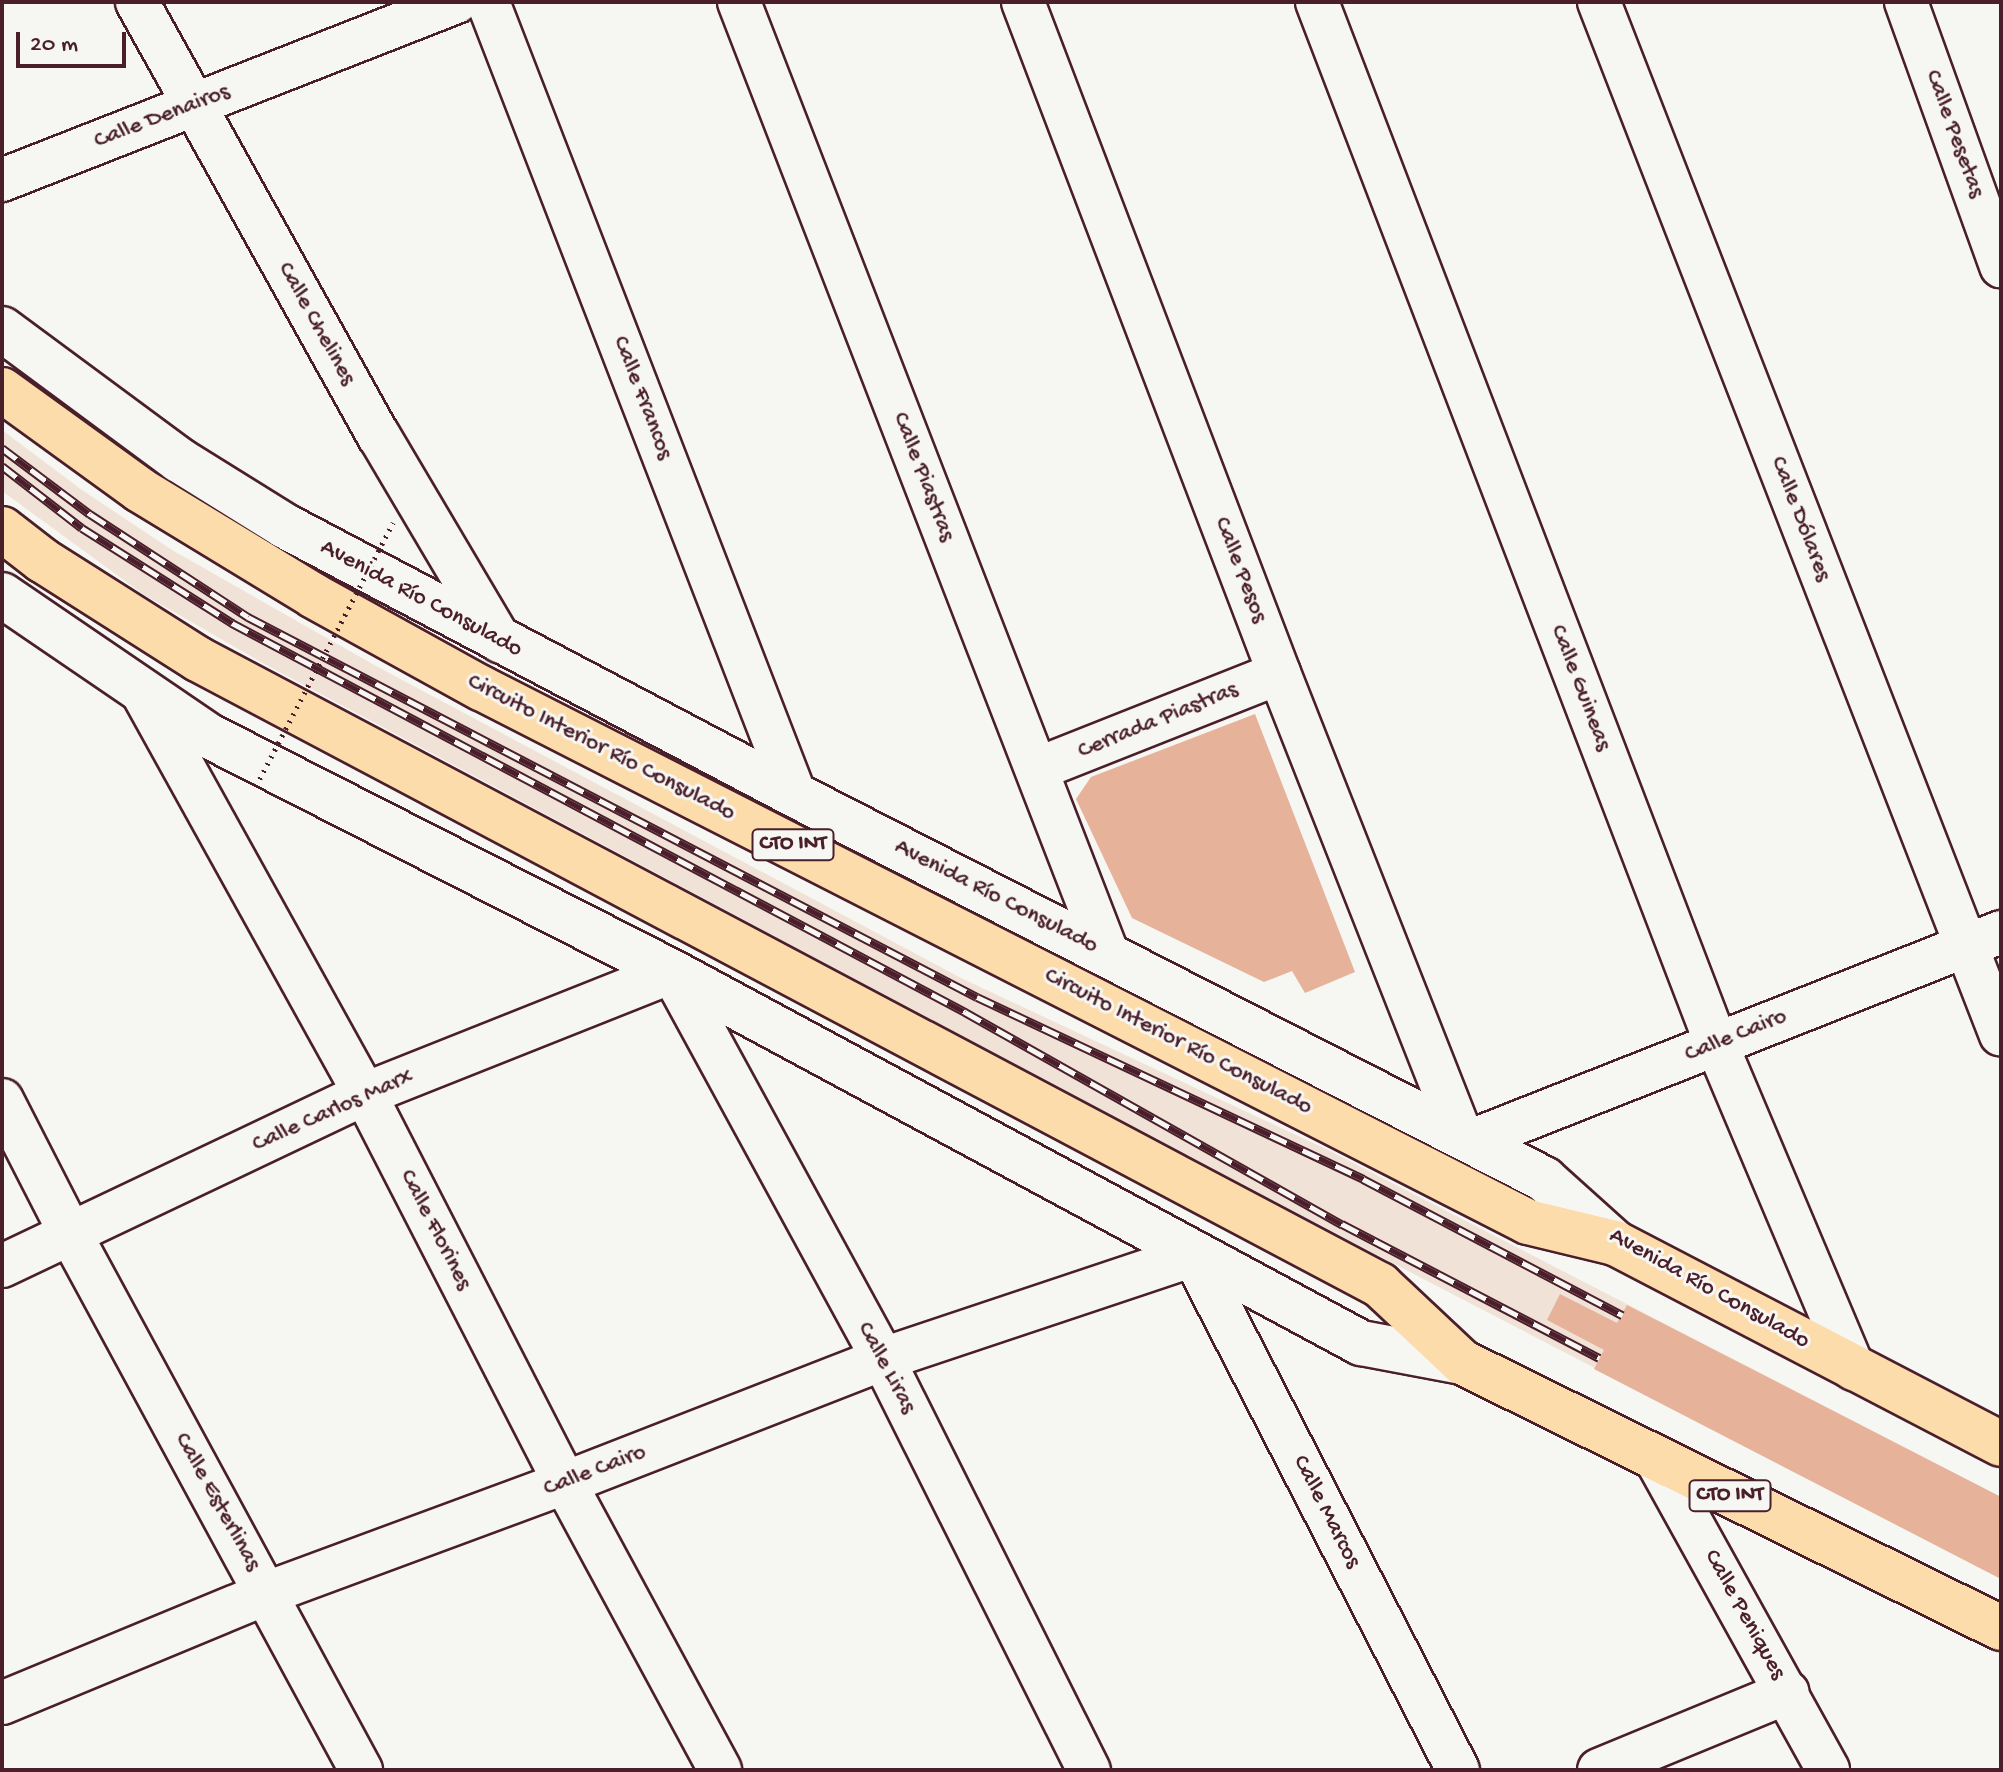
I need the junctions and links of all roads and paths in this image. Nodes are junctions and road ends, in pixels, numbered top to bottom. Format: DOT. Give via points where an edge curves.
graph roads {
  1 [pos="137,2"];
  2 [pos="456,2"];
  3 [pos="488,2"];
  4 [pos="739,2"];
  5 [pos="1023,2"];
  6 [pos="1317,2"];
  7 [pos="1599,2"];
  8 [pos="1906,2"];
  9 [pos="192,105"];
  10 [pos="2,180"];
  11 [pos="2001,266"];
  12 [pos="2,329"];
  13 [pos="2,390"];
  14 [pos="393,523"];
  15 [pos="2,529"];
  16 [pos="11,612"];
  17 [pos="501,642"];
  18 [pos="1279,673"];
  19 [pos="143,694"];
  20 [pos="1037,769"];
  21 [pos="256,786"];
  22 [pos="795,795"];
  23 [pos="1983,938"];
  24 [pos="1107,952"];
  25 [pos="672,972"];
  26 [pos="2001,1035"];
  27 [pos="1716,1043"];
  28 [pos="365,1094"];
  29 [pos="2,1100"];
  30 [pos="1467,1139"];
  31 [pos="71,1235"];
  32 [pos="1615,1243"];
  33 [pos="1193,1255"];
  34 [pos="2,1266"];
  35 [pos="883,1359"];
  36 [pos="1462,1362"];
  37 [pos="1854,1369"];
  38 [pos="2001,1444"];
  39 [pos="1657,1461"];
  40 [pos="565,1483"];
  41 [pos="267,1593"];
  42 [pos="2001,1628"];
  43 [pos="1788,1692"];
  44 [pos="2,1703"];
  45 [pos="361,1770"];
  46 [pos="720,1770"];
  47 [pos="1089,1770"];
  48 [pos="1458,1770"];
  49 [pos="1599,1770"];
  50 [pos="1828,1770"];
  1 -- 9 [label="street, Calle Chelines"];
  2 -- 9 [label="street, Calle Denairos"];
  3 -- 22 [label="street, Calle Francos"];
  4 -- 20 [label="street, Calle Piastras"];
  5 -- 18 [label="street, Calle Pesos"];
  6 -- 27 [label="street, Calle Guineas"];
  7 -- 23 [label="street, Calle Dólares"];
  8 -- 11 [label="street, Calle Pesetas"];
  9 -- 10 [label="street, Calle Denairos"];
  9 -- 17 [label="street, Calle Chelines"];
  12 -- 17 [label="main road, Avenida Río Consulado / CTO INT" via="179,460 285,526"];
  13 -- 32 [label="highway, Circuito Interior Río Consulado / CTO INT" via="140,490 314,596 481,688 1528,1222"];
  14 -- 21 [label="path, bridge"];
  15 -- 36 [label="highway, CTO INT" via="198,659 1380,1285"];
  16 -- 19 [label="main road, CTO INT"];
  17 -- 22 [label="main road, Avenida Río Consulado / CTO INT"];
  18 -- 20 [label="street, Cerrada Piastras"];
  18 -- 30 [label="street, Calle Pesos"];
  19 -- 25 [label="main road, CTO INT" via="209,736"];
  19 -- 28 [label="street, Calle Florines"];
  20 -- 24 [label="street, Calle Piastras"];
  22 -- 24 [label="main road, Avenida Río Consulado / CTO INT"];
  23 -- 26 [label="street, Calle Dólares"];
  23 -- 27 [label="street, Calle Cairo"];
  24 -- 30 [label="main road, Avenida Río Consulado / CTO INT"];
  25 -- 28 [label="street, Calle Carlos Marx"];
  25 -- 33 [label="main road, CTO INT"];
  25 -- 35 [label="street, Calle Liras"];
  27 -- 30 [label="street, Calle Cairo"];
  27 -- 37 [label="street, Calle Guineas"];
  28 -- 31 [label="street, Calle Carlos Marx"];
  28 -- 40 [label="street, Calle Florines"];
  29 -- 31 [label="street, Calle Esterlinas"];
  30 -- 32 [label="main road, Avenida Río Consulado / CTO INT" via="1544,1179"];
  31 -- 34 [label="street, Calle Carlos Marx"];
  31 -- 41 [label="street, Calle Esterlinas"];
  32 -- 37 [label="highway, Avenida Río Consulado / CTO INT"];
  33 -- 35 [label="street, Calle Cairo"];
  33 -- 36 [label="main road, CTO INT" via="1361,1343"];
  33 -- 48 [label="street, Calle Marcos"];
  35 -- 40 [label="street, Calle Cairo"];
  35 -- 47 [label="street, Calle Liras"];
  36 -- 39 [label="highway, CTO INT"];
  37 -- 38 [label="highway, Avenida Río Consulado / CTO INT"];
  39 -- 42 [label="highway, CTO INT"];
  39 -- 43 [label="street, Calle Peniques"];
  40 -- 41 [label="street, Calle Cairo"];
  40 -- 46 [label="street, Calle Florines"];
  41 -- 44 [label="street, Calle Cairo"];
  41 -- 45 [label="street, Calle Esterlinas"];
  43 -- 49 [label="street"];
  43 -- 50 [label="street, Calle Peniques"];
}
